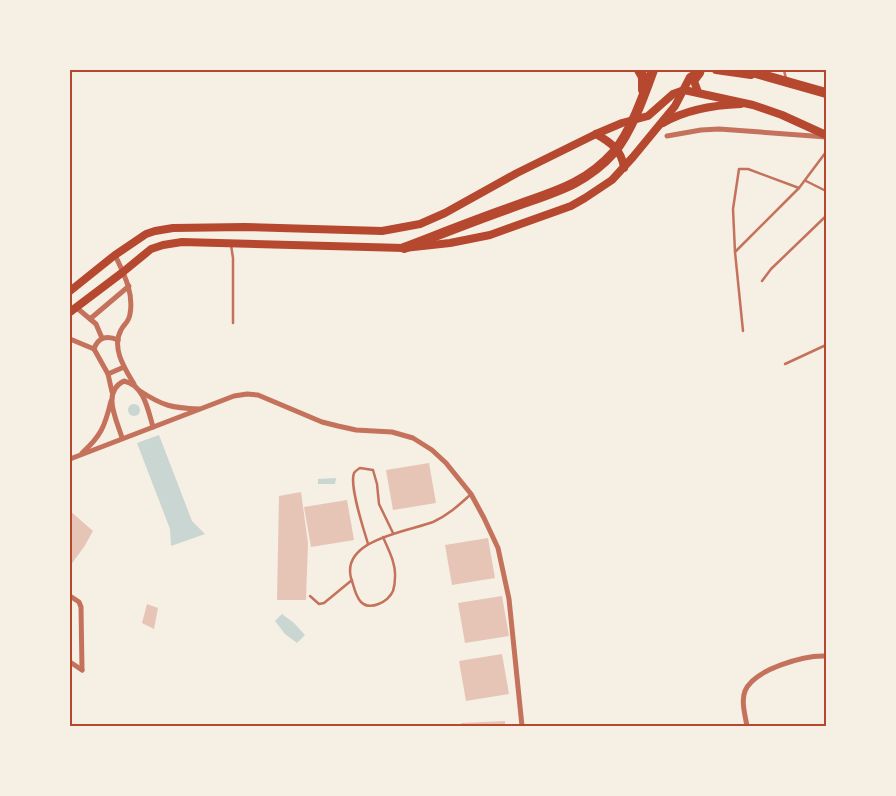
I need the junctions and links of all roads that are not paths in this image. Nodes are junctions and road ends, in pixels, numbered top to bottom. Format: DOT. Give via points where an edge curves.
graph roads {
  1 [pos="639,70"];
  2 [pos="653,70"];
  3 [pos="702,70"];
  4 [pos="716,70"];
  5 [pos="745,70"];
  6 [pos="784,70"];
  7 [pos="760,75"];
  8 [pos="787,83"];
  9 [pos="684,90"];
  10 [pos="698,92"];
  11 [pos="826,93"];
  12 [pos="753,105"];
  13 [pos="622,123"];
  14 [pos="657,126"];
  15 [pos="596,134"];
  16 [pos="667,136"];
  17 [pos="826,136"];
  18 [pos="826,152"];
  19 [pos="624,168"];
  20 [pos="806,181"];
  21 [pos="799,188"];
  22 [pos="826,191"];
  23 [pos="826,216"];
  24 [pos="231,243"];
  25 [pos="404,248"];
  26 [pos="735,252"];
  27 [pos="116,255"];
  28 [pos="123,272"];
  29 [pos="762,281"];
  30 [pos="129,286"];
  31 [pos="70,291"];
  32 [pos="73,310"];
  33 [pos="90,319"];
  34 [pos="233,323"];
  35 [pos="743,331"];
  36 [pos="102,338"];
  37 [pos="70,339"];
  38 [pos="118,340"];
  39 [pos="826,345"];
  40 [pos="94,349"];
  41 [pos="785,364"];
  42 [pos="124,367"];
  43 [pos="108,374"];
  44 [pos="134,384"];
  45 [pos="139,390"];
  46 [pos="112,393"];
  47 [pos="111,401"];
  48 [pos="202,409"];
  49 [pos="153,427"];
  50 [pos="122,438"];
  51 [pos="78,456"];
  52 [pos="70,459"];
  53 [pos="471,494"];
  54 [pos="393,533"];
  55 [pos="383,537"];
  56 [pos="368,545"];
  57 [pos="352,580"];
  58 [pos="70,596"];
  59 [pos="310,596"];
  60 [pos="826,655"];
  61 [pos="70,662"];
  62 [pos="826,664"];
  63 [pos="522,726"];
  64 [pos="747,726"];
  1 -- 13 [label="highway" via="644,89 637,106"];
  2 -- 25 [label="highway" via="641,103 614,151 592,173 542,197"];
  3 -- 9 [label="main road" via="693,73"];
  3 -- 10 [label="main road" via="694,81"];
  4 -- 7 [label="main road"];
  5 -- 7 [label="highway"];
  6 -- 8 [label="lane"];
  7 -- 8 [label="highway"];
  8 -- 11 [label="highway"];
  9 -- 10 [label="main road"];
  9 -- 13 [label="main road" via="673,94 648,116"];
  9 -- 14 [label="main road"];
  10 -- 12 [label="main road"];
  12 -- 14 [label="main road" via="723,104 702,108"];
  12 -- 17 [label="main road"];
  13 -- 15 [label="main road"];
  14 -- 19 [label="main road"];
  15 -- 19 [label="main road" via="619,152"];
  15 -- 27 [label="main road" via="420,224 382,231 173,228 146,234"];
  16 -- 17 [label="street" via="719,129"];
  18 -- 20 [label="lane"];
  19 -- 25 [label="main road" via="612,180 571,206 490,234"];
  20 -- 21 [label="lane"];
  20 -- 22 [label="lane"];
  21 -- 26 [label="lane"];
  21 -- 26 [label="lane" via="748,169 739,169 733,209"];
  23 -- 29 [label="lane"];
  24 -- 25 [label="main road"];
  24 -- 28 [label="main road" via="163,245 144,253"];
  24 -- 34 [label="lane"];
  26 -- 35 [label="lane"];
  27 -- 28 [label="street"];
  27 -- 31 [label="main road"];
  28 -- 30 [label="street"];
  28 -- 32 [label="main road"];
  30 -- 33 [label="street"];
  30 -- 38 [label="street" via="130,314"];
  32 -- 33 [label="street"];
  33 -- 36 [label="street"];
  36 -- 38 [label="street"];
  36 -- 40 [label="street"];
  37 -- 40 [label="street"];
  38 -- 42 [label="street"];
  39 -- 41 [label="lane"];
  40 -- 43 [label="street"];
  42 -- 43 [label="street"];
  42 -- 44 [label="street"];
  43 -- 46 [label="street"];
  44 -- 45 [label="street"];
  44 -- 46 [label="street" via="124,381"];
  45 -- 48 [label="street" via="168,407"];
  45 -- 49 [label="street"];
  46 -- 47 [label="street"];
  47 -- 50 [label="street"];
  47 -- 51 [label="street" via="106,421 95,441"];
  48 -- 49 [label="street"];
  48 -- 53 [label="street" via="234,396 258,394 322,422 413,438 446,463"];
  49 -- 50 [label="street"];
  50 -- 51 [label="street"];
  51 -- 52 [label="street"];
  53 -- 54 [label="lane" via="446,515"];
  53 -- 63 [label="street" via="498,548 509,599"];
  54 -- 55 [label="lane"];
  54 -- 56 [label="lane" via="379,504 373,470 360,468 354,474 353,482"];
  55 -- 56 [label="lane"];
  55 -- 57 [label="lane" via="396,575 392,592 377,605 369,607 357,597"];
  56 -- 57 [label="lane" via="351,562"];
  57 -- 59 [label="lane" via="324,603 319,604"];
  58 -- 61 [label="street" via="81,607 82,670"];
  60 -- 62 [label="street"];
  60 -- 64 [label="street" via="756,676 745,691 743,708"];
}
